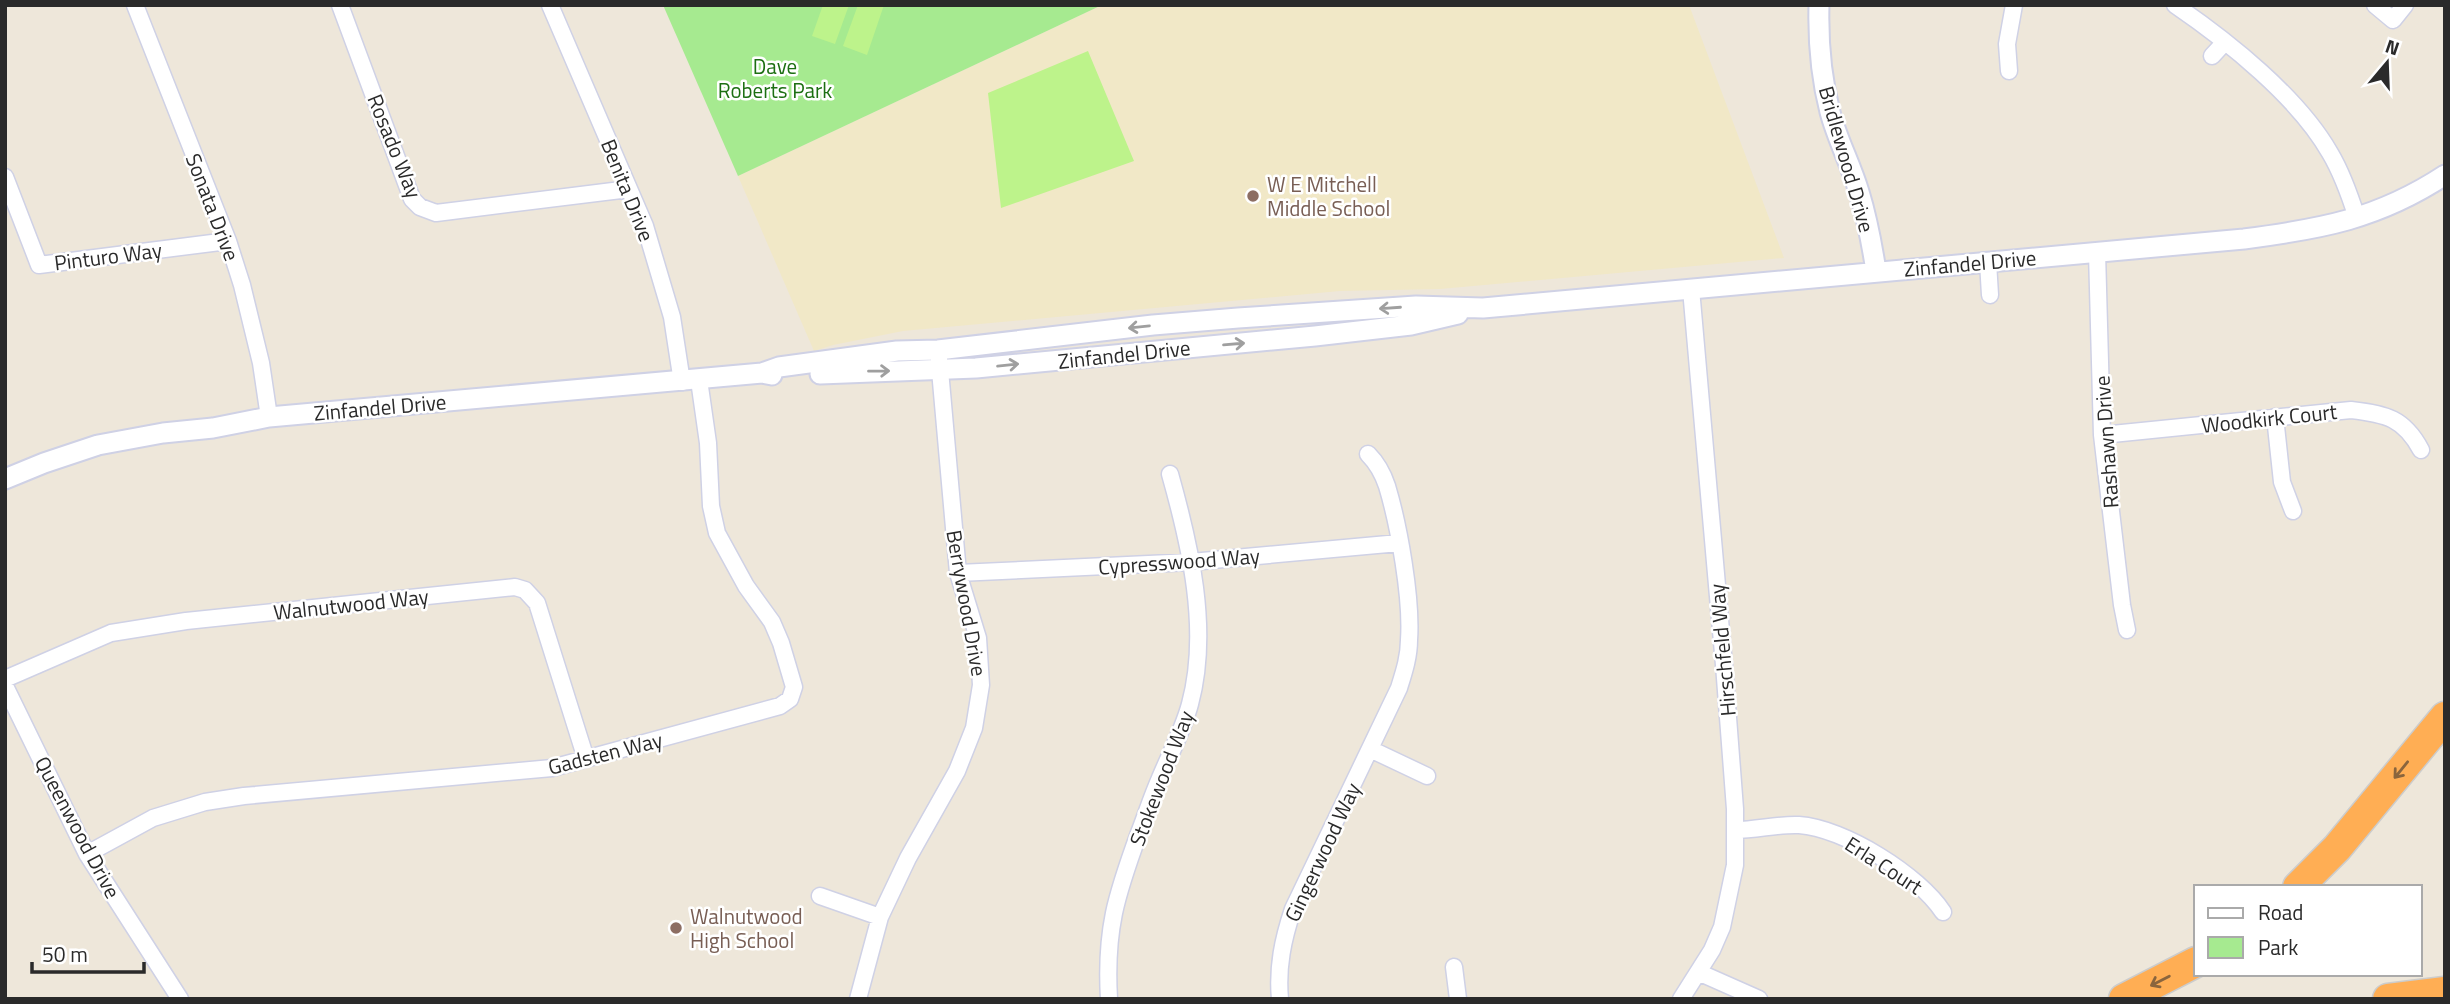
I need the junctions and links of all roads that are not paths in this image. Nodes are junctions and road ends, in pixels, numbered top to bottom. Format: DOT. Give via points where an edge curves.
graph roads {
  1 [pos="135,5"];
  2 [pos="340,5"];
  3 [pos="550,5"];
  4 [pos="1819,5"];
  5 [pos="2014,5"];
  6 [pos="2175,5"];
  7 [pos="2375,5"];
  8 [pos="2405,5"];
  9 [pos="2224,43"];
  10 [pos="2212,57"];
  11 [pos="2010,71"];
  12 [pos="2445,175"];
  13 [pos="5,177"];
  14 [pos="629,189"];
  15 [pos="2357,218"];
  16 [pos="228,241"];
  17 [pos="2097,252"];
  18 [pos="1988,262"];
  19 [pos="1876,271"];
  20 [pos="1691,289"];
  21 [pos="1990,295"];
  22 [pos="939,360"];
  23 [pos="690,381"];
  24 [pos="269,416"];
  25 [pos="2275,417"];
  26 [pos="2102,435"];
  27 [pos="2421,450"];
  28 [pos="1368,454"];
  29 [pos="1170,474"];
  30 [pos="5,479"];
  31 [pos="2294,511"];
  32 [pos="1399,543"];
  33 [pos="1191,562"];
  34 [pos="958,573"];
  35 [pos="2127,630"];
  36 [pos="5,679"];
  37 [pos="5,687"];
  38 [pos="2445,717"];
  39 [pos="1370,749"];
  40 [pos="586,760"];
  41 [pos="1427,776"];
  42 [pos="1735,831"];
  43 [pos="87,854"];
  44 [pos="2300,885"];
  45 [pos="820,896"];
  46 [pos="1943,912"];
  47 [pos="880,917"];
  48 [pos="2194,963"];
  49 [pos="1454,967"];
  50 [pos="1698,972"];
  51 [pos="2445,992"];
  52 [pos="180,999"];
  53 [pos="858,999"];
  54 [pos="1109,999"];
  55 [pos="1280,999"];
  56 [pos="1458,999"];
  57 [pos="1681,999"];
  58 [pos="1759,999"];
  59 [pos="2124,999"];
  60 [pos="2388,999"];
  1 -- 16 [label="street, Sonata Drive"];
  2 -- 14 [label="street, Rosado Way" via="412,199 420,207 436,213"];
  3 -- 14 [label="street, Benita Drive"];
  4 -- 19 [label="street, Bridlewood Drive" via="1824,83 1859,192"];
  5 -- 11 [label="street" via="2007,44"];
  6 -- 9 [label="street"];
  7 -- 8 [label="street" via="2393,20"];
  9 -- 10 [label="street"];
  9 -- 15 [label="street" via="2279,89 2316,130 2343,178"];
  12 -- 15 [label="street, Zinfandel Drive" via="2393,205"];
  13 -- 16 [label="street, Pinturo Way" via="39,265"];
  14 -- 23 [label="street, Benita Drive" via="645,226"];
  15 -- 17 [label="street, Zinfandel Drive" via="2313,230"];
  16 -- 24 [label="street, Sonata Drive" via="261,363"];
  17 -- 18 [label="street, Zinfandel Drive"];
  17 -- 26 [label="street, Rashawn Drive"];
  18 -- 19 [label="street, Zinfandel Drive"];
  18 -- 21 [label="street"];
  19 -- 20 [label="street, Zinfandel Drive"];
  20 -- 22 [label="street, Zinfandel Drive" via="1483,308 1416,306 1115,329"];
  20 -- 42 [label="street, Hirschfeld Way"];
  22 -- 23 [label="street, Zinfandel Drive" via="897,351"];
  22 -- 34 [label="street, Berrywood Drive"];
  23 -- 24 [label="street, Zinfandel Drive"];
  23 -- 40 [label="street, Gadsten Way" via="708,443 711,506 718,533 746,586 772,622 793,687 790,699 780,706"];
  24 -- 30 [label="street, Zinfandel Drive" via="98,445"];
  25 -- 26 [label="street, Woodkirk Court"];
  25 -- 27 [label="street, Woodkirk Court" via="2351,410 2375,413 2401,423"];
  25 -- 31 [label="street" via="2282,481"];
  26 -- 35 [label="street, Rashawn Drive"];
  28 -- 32 [label="street, Gingerwood Way" via="1387,485"];
  29 -- 33 [label="street, Stokewood Way"];
  32 -- 33 [label="street, Cypresswood Way"];
  32 -- 39 [label="street, Gingerwood Way" via="1409,642 1399,688"];
  33 -- 34 [label="street, Cypresswood Way"];
  33 -- 54 [label="street, Stokewood Way" via="1197,629 1195,678 1183,727 1116,899 1108,944"];
  34 -- 47 [label="street, Berrywood Drive" via="981,662 974,728 957,771"];
  36 -- 40 [label="street, Walnutwood Way" via="111,633 515,587 537,603"];
  37 -- 43 [label="street, Queenwood Drive"];
  38 -- 44 [label="highway, one-way" via="2337,848"];
  39 -- 41 [label="street"];
  39 -- 55 [label="street, Gingerwood Way" via="1293,909 1280,960"];
  40 -- 43 [label="street, Gadsten Way" via="552,768 205,802 153,818"];
  42 -- 46 [label="street, Erla Court" via="1798,825 1833,832 1861,845 1923,887"];
  42 -- 50 [label="street, Hirschfeld Way" via="1729,901 1722,927"];
  43 -- 52 [label="street, Queenwood Drive"];
  45 -- 47 [label="street"];
  47 -- 53 [label="street, Berrywood Drive"];
  48 -- 59 [label="highway, one-way"];
  49 -- 56 [label="street"];
  50 -- 57 [label="street, Hirschfeld Way"];
  50 -- 58 [label="street"];
  51 -- 60 [label="highway"];
}
